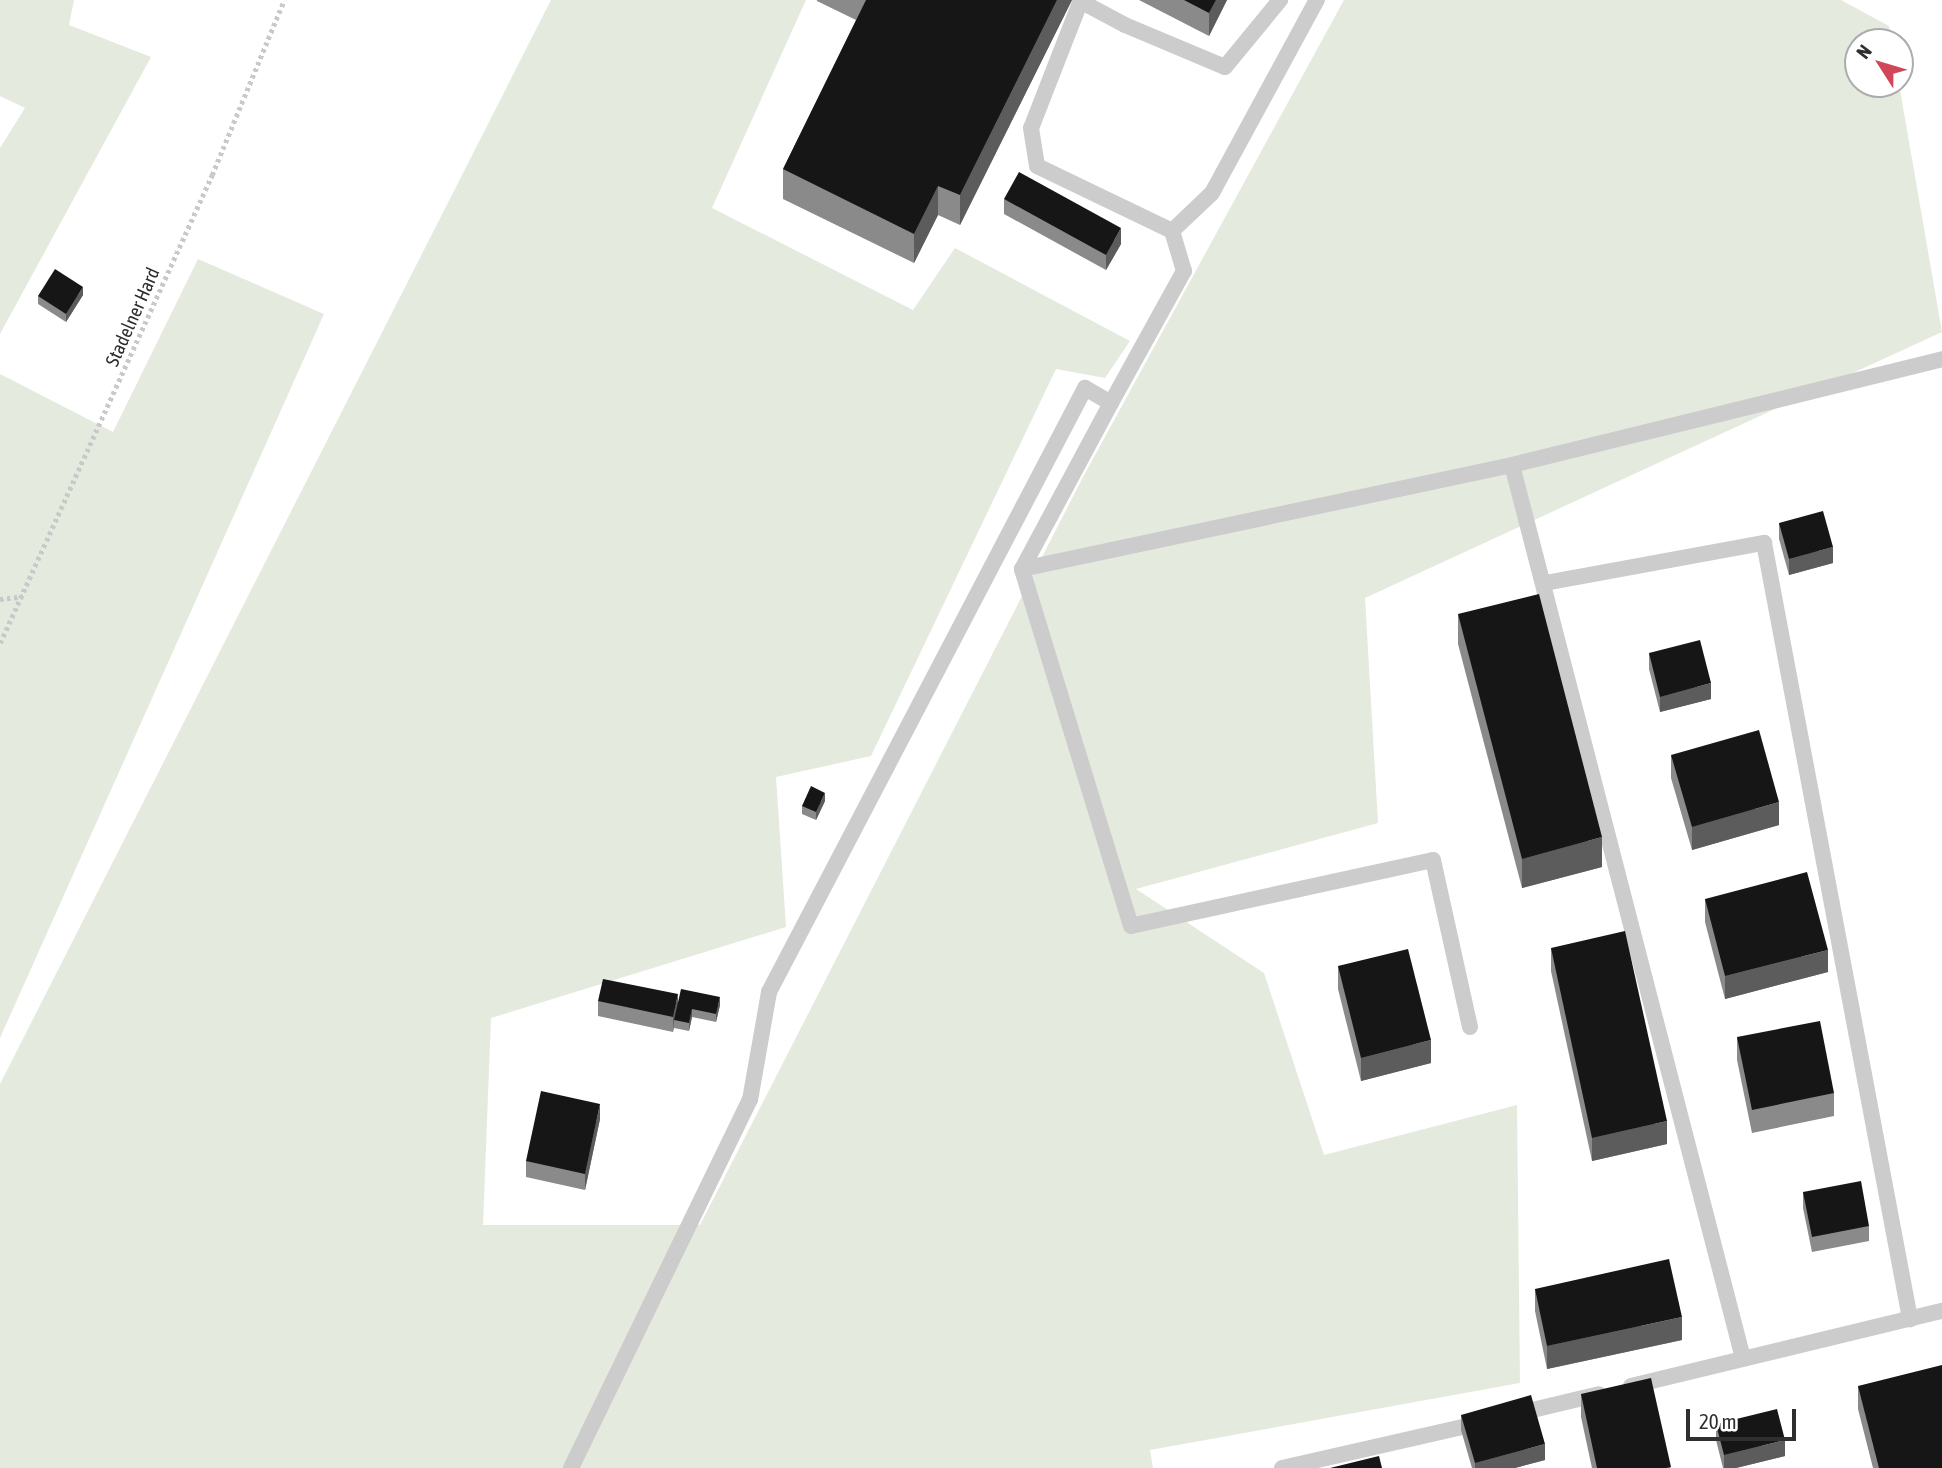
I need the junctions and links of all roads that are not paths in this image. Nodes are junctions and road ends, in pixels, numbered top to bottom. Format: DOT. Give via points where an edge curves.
graph roads {
  1 [pos="1279,0"];
  2 [pos="1317,0"];
  3 [pos="1081,1"];
  4 [pos="1172,231"];
  5 [pos="1942,359"];
  6 [pos="1111,403"];
  7 [pos="1512,465"];
  8 [pos="1022,569"];
  9 [pos="1545,583"];
  10 [pos="1470,1027"];
  11 [pos="1942,1311"];
  12 [pos="1910,1319"];
  13 [pos="1743,1358"];
  14 [pos="571,1468"];
  15 [pos="1282,1468"];
  1 -- 3 [label="lane" via="1226,67 1125,25"];
  2 -- 4 [label="lane" via="1212,193"];
  3 -- 4 [label="lane" via="1031,128 1037,166"];
  4 -- 6 [label="lane" via="1184,271"];
  5 -- 7 [label="lane"];
  6 -- 8 [label="lane"];
  6 -- 14 [label="lane" via="1085,388 769,992 750,1100"];
  7 -- 8 [label="lane"];
  7 -- 9 [label="lane"];
  8 -- 10 [label="lane" via="1131,926 1433,860"];
  9 -- 12 [label="lane" via="1764,543"];
  9 -- 13 [label="lane"];
  11 -- 12 [label="lane"];
  12 -- 13 [label="lane"];
  13 -- 15 [label="lane"];
}
